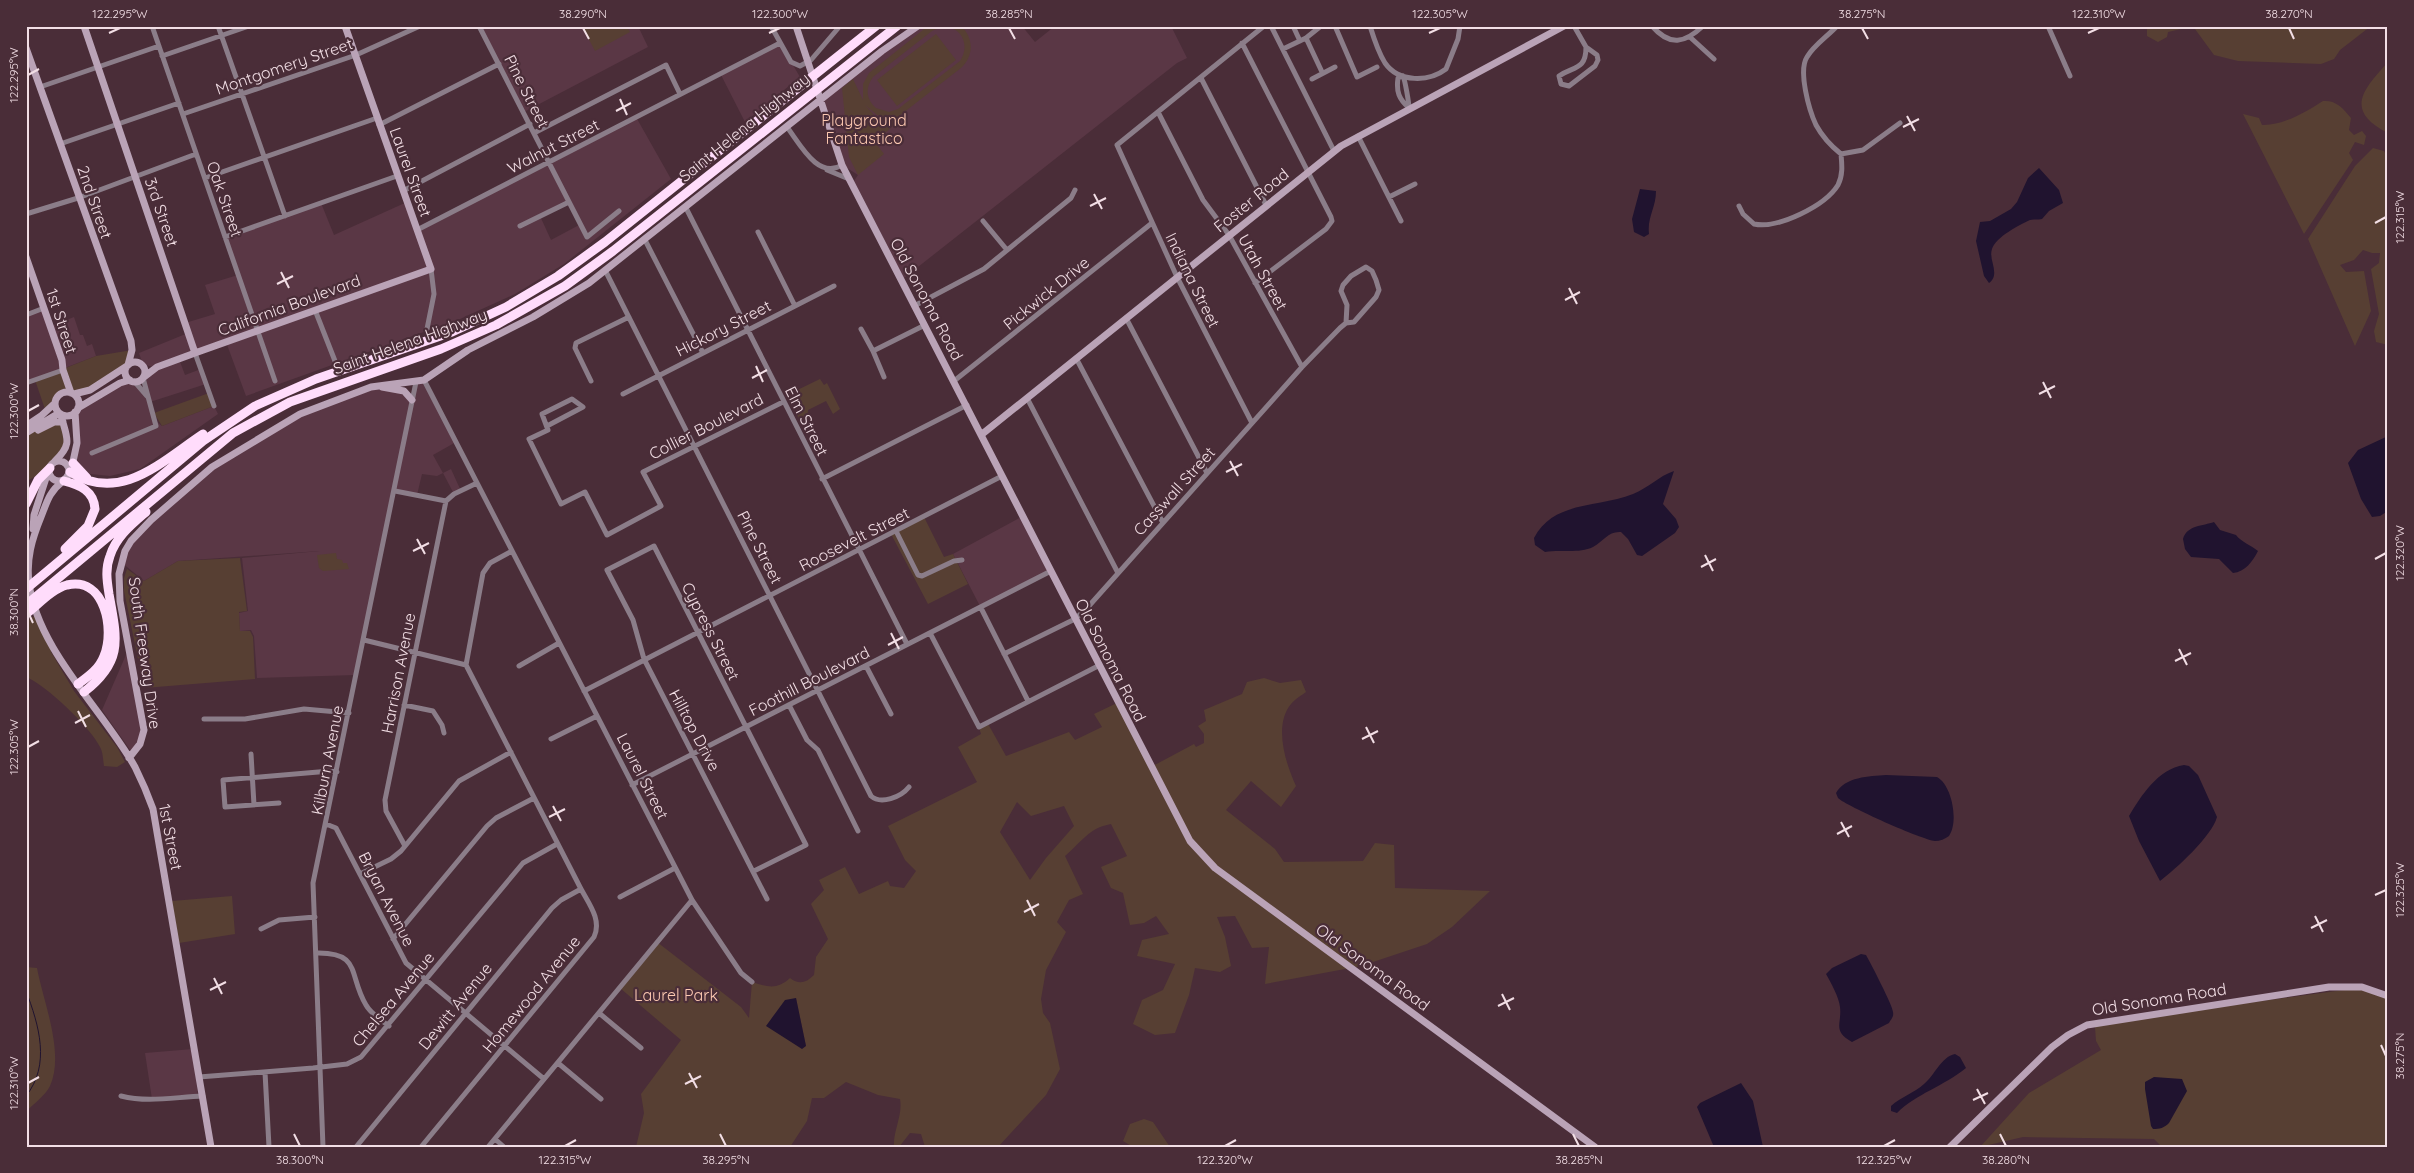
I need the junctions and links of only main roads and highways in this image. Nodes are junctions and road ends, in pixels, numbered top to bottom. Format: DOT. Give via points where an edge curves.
graph roads {
  1 [pos="84,26"];
  2 [pos="345,26"];
  3 [pos="876,26"];
  4 [pos="897,26"];
  5 [pos="918,26"];
  6 [pos="1564,26"];
  7 [pos="796,27"];
  8 [pos="26,48"];
  9 [pos="26,257"];
  10 [pos="431,270"];
  11 [pos="195,353"];
  12 [pos="143,365"];
  13 [pos="128,366"];
  14 [pos="157,367"];
  15 [pos="143,377"];
  16 [pos="132,381"];
  17 [pos="371,386"];
  18 [pos="285,391"];
  19 [pos="73,394"];
  20 [pos="412,400"];
  21 [pos="55,403"];
  22 [pos="76,410"];
  23 [pos="61,416"];
  24 [pos="27,430"];
  25 [pos="981,435"];
  26 [pos="211,450"];
  27 [pos="51,467"];
  28 [pos="71,469"];
  29 [pos="63,482"];
  30 [pos="26,504"];
  31 [pos="33,532"];
  32 [pos="26,587"];
  33 [pos="26,605"];
  34 [pos="26,614"];
  35 [pos="78,684"];
  36 [pos="84,692"];
  37 [pos="129,758"];
  38 [pos="2388,996"];
  39 [pos="211,1147"];
  40 [pos="1594,1147"];
  41 [pos="1950,1147"];
  1 -- 11 [label="main road, 3rd Street"];
  2 -- 10 [label="main road, Laurel Street"];
  3 -- 18 [label="highway, Saint Helena Highway" via="605,242 541,287 452,332"];
  4 -- 26 [label="highway, Saint Helena Highway" via="614,251 549,296 454,344 290,402 233,432"];
  5 -- 17 [label="main road, South Freeway Drive" via="882,51 606,272 540,313 468,350 424,380"];
  6 -- 25 [label="main road, Foster Road" via="1334,151"];
  7 -- 25 [label="main road, Old Sonoma Road" via="842,165"];
  8 -- 13 [label="main road, 2nd Street" via="131,340"];
  9 -- 19 [label="main road, 1st Street"];
  10 -- 11 [label="main road, California Boulevard"];
  11 -- 14 [label="main road, California Boulevard"];
  12 -- 13 [label="main road" via="137,362"];
  12 -- 14 [label="main road, California Boulevard"];
  12 -- 15 [label="main road"];
  13 -- 16 [label="main road" via="126,375"];
  13 -- 19 [label="main road" via="90,390"];
  14 -- 15 [label="main road, California Boulevard"];
  15 -- 16 [label="main road"];
  16 -- 22 [label="main road" via="111,387"];
  17 -- 20 [label="main road" via="404,391"];
  17 -- 37 [label="main road, South Freeway Drive" via="310,409 226,458 199,478 131,541 121,560 119,587 144,730 140,744"];
  18 -- 28 [label="highway" via="245,408 143,474 119,482 96,483"];
  18 -- 32 [label="highway, Saint Helena Highway" via="255,406 203,441"];
  19 -- 21 [label="main road" via="60,394"];
  19 -- 22 [label="main road" via="78,401"];
  21 -- 23 [label="main road"];
  21 -- 24 [label="main road"];
  22 -- 23 [label="main road"];
  22 -- 28 [label="main road, 1st Street" via="77,443"];
  23 -- 24 [label="main road" via="38,430"];
  23 -- 27 [label="main road, 1st Street" via="67,446"];
  25 -- 40 [label="main road, Old Sonoma Road" via="1190,841 1215,868"];
  26 -- 33 [label="highway, Saint Helena Highway"];
  26 -- 36 [label="highway" via="115,544 106,573 116,648 106,671"];
  27 -- 28 [label="main road" via="64,462"];
  27 -- 29 [label="main road" via="53,480"];
  27 -- 30 [label="highway" via="38,480"];
  27 -- 31 [label="main road, 1st Street" via="34,515"];
  28 -- 29 [label="main road, 1st Street"];
  29 -- 31 [label="main road, 1st Street" via="52,490"];
  29 -- 32 [label="highway" via="90,493 95,514 85,530"];
  31 -- 35 [label="main road, 1st Street" via="28,561 31,595 39,621"];
  34 -- 35 [label="highway" via="69,584 87,587 100,598 106,615 108,646 101,664"];
  35 -- 36 [label="main road, 1st Street"];
  36 -- 37 [label="main road, 1st Street"];
  37 -- 39 [label="main road, 1st Street" via="153,809"];
  38 -- 41 [label="main road, Old Sonoma Road" via="2362,988 2329,987 2087,1024 2052,1048"];
}
